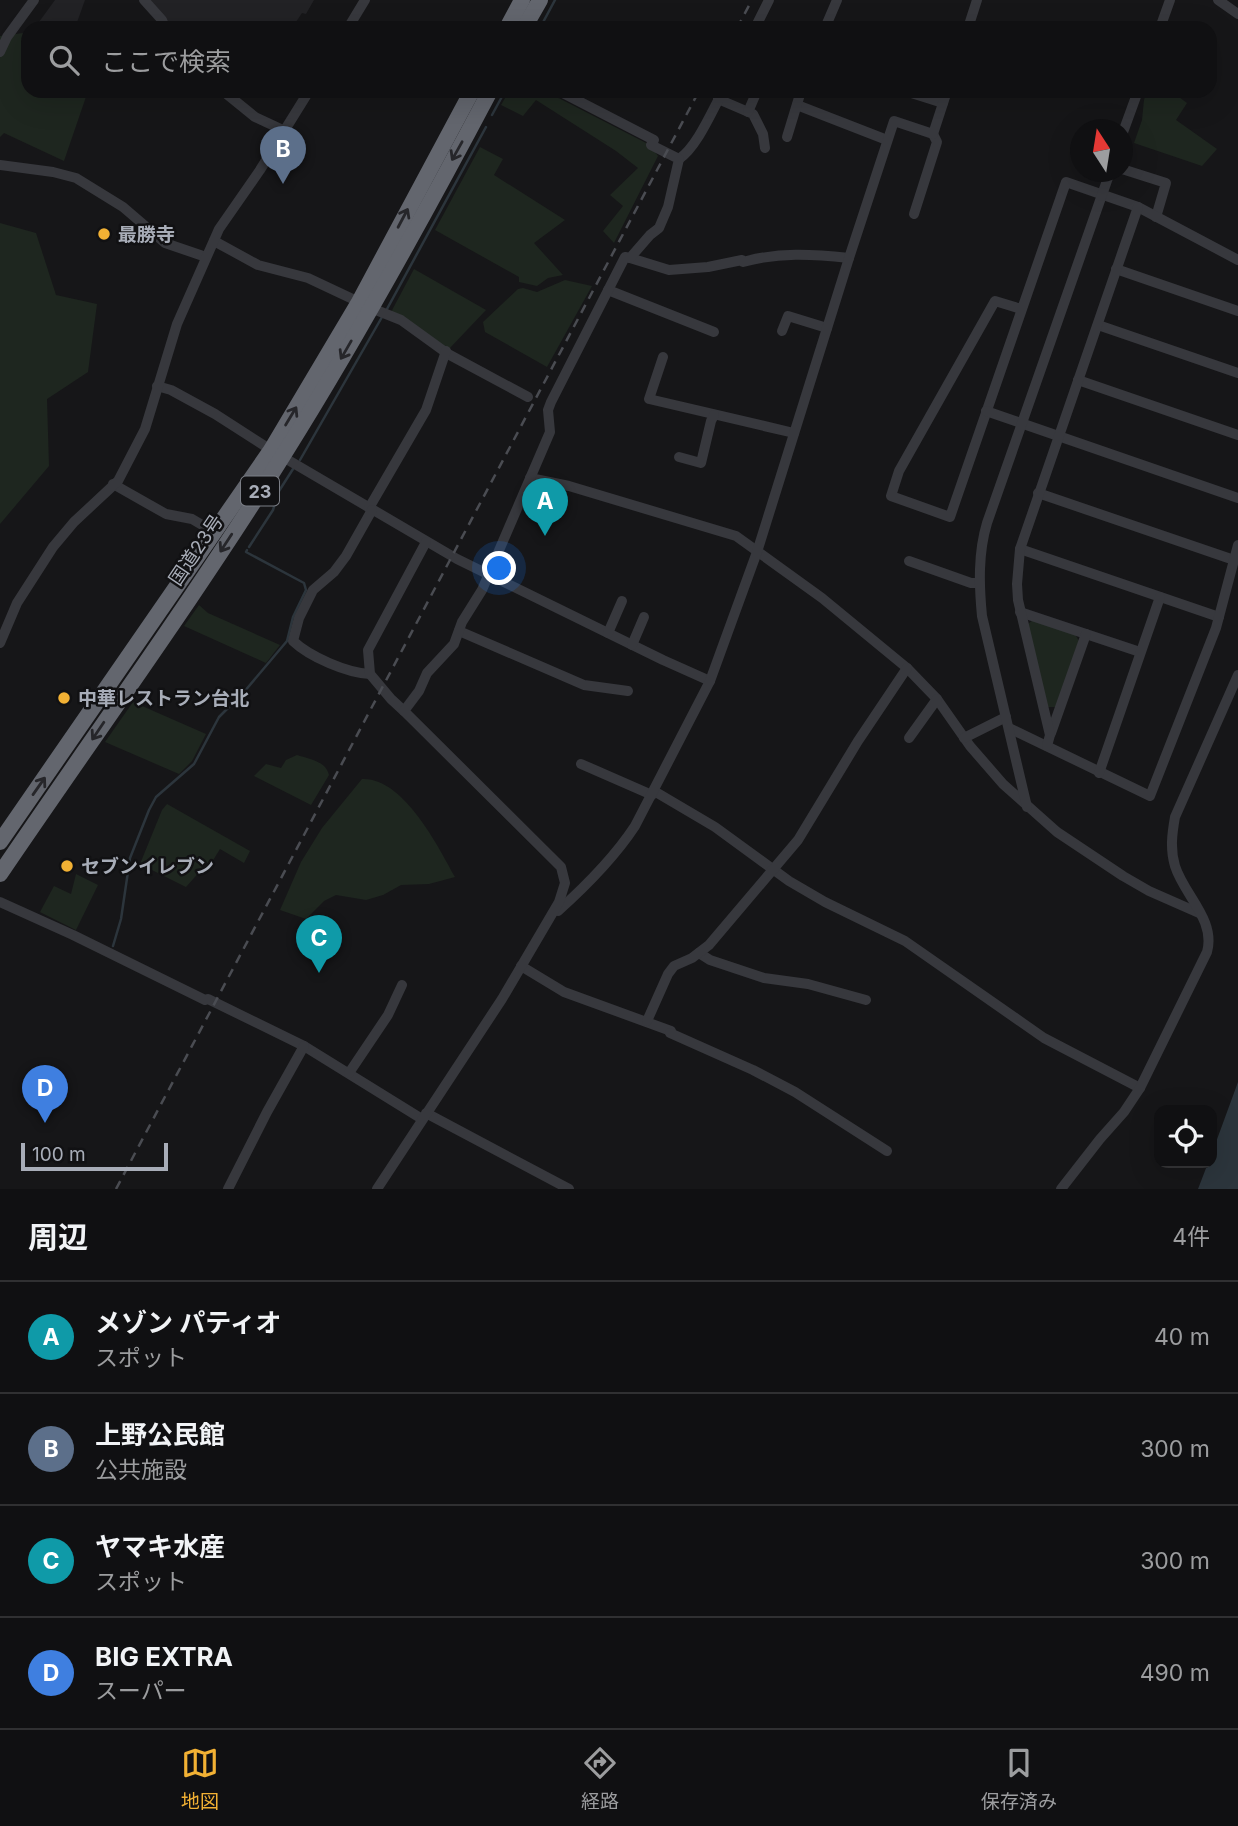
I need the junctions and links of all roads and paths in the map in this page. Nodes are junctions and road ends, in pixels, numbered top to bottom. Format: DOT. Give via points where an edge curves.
graph roads {
  1 [pos="34,0"];
  2 [pos="144,0"];
  3 [pos="365,0"];
  4 [pos="522,0"];
  5 [pos="540,0"];
  6 [pos="769,0"];
  7 [pos="837,0"];
  8 [pos="977,0"];
  9 [pos="1170,0"];
  10 [pos="1218,0"];
  11 [pos="1238,14"];
  12 [pos="162,21"];
  13 [pos="352,21"];
  14 [pos="511,21"];
  15 [pos="528,21"];
  16 [pos="758,21"];
  17 [pos="832,21"];
  18 [pos="970,21"];
  19 [pos="1162,21"];
  20 [pos="0,52"];
  21 [pos="232,98"];
  22 [pos="305,98"];
  23 [pos="468,98"];
  24 [pos="486,98"];
  25 [pos="573,98"];
  26 [pos="719,98"];
  27 [pos="726,98"];
  28 [pos="754,98"];
  29 [pos="800,98"];
  30 [pos="927,98"];
  31 [pos="945,98"];
  32 [pos="1135,98"];
  33 [pos="943,103"];
  34 [pos="797,105"];
  35 [pos="748,112"];
  36 [pos="1128,119"];
  37 [pos="285,131"];
  38 [pos="933,134"];
  39 [pos="787,137"];
  40 [pos="887,140"];
  41 [pos="765,148"];
  42 [pos="679,159"];
  43 [pos="0,165"];
  44 [pos="1133,172"];
  45 [pos="1107,182"];
  46 [pos="1102,195"];
  47 [pos="1138,207"];
  48 [pos="914,214"];
  49 [pos="1156,217"];
  50 [pos="214,241"];
  51 [pos="206,257"];
  52 [pos="630,258"];
  53 [pos="849,258"];
  54 [pos="1238,260"];
  55 [pos="1116,269"];
  56 [pos="608,290"];
  57 [pos="365,305"];
  58 [pos="1021,309"];
  59 [pos="1238,311"];
  60 [pos="1098,325"];
  61 [pos="827,327"];
  62 [pos="782,331"];
  63 [pos="714,332"];
  64 [pos="446,351"];
  65 [pos="663,357"];
  66 [pos="1238,373"];
  67 [pos="1078,380"];
  68 [pos="157,386"];
  69 [pos="528,397"];
  70 [pos="986,411"];
  71 [pos="715,415"];
  72 [pos="1023,423"];
  73 [pos="794,433"];
  74 [pos="1059,435"];
  75 [pos="1238,435"];
  76 [pos="277,453"];
  77 [pos="679,457"];
  78 [pos="530,478"];
  79 [pos="113,484"];
  80 [pos="1038,493"];
  81 [pos="1238,498"];
  82 [pos="371,509"];
  83 [pos="214,532"];
  84 [pos="426,542"];
  85 [pos="1238,545"];
  86 [pos="1020,549"];
  87 [pos="757,552"];
  88 [pos="1234,560"];
  89 [pos="909,561"];
  90 [pos="489,575"];
  91 [pos="979,583"];
  92 [pos="1160,597"];
  93 [pos="622,601"];
  94 [pos="1020,612"];
  95 [pos="644,617"];
  96 [pos="1219,617"];
  97 [pos="459,631"];
  98 [pos="608,633"];
  99 [pos="1086,634"];
  100 [pos="0,643"];
  101 [pos="632,645"];
  102 [pos="1140,652"];
  103 [pos="907,668"];
  104 [pos="370,674"];
  105 [pos="1238,674"];
  106 [pos="710,681"];
  107 [pos="628,691"];
  108 [pos="937,699"];
  109 [pos="404,711"];
  110 [pos="1007,722"];
  111 [pos="909,738"];
  112 [pos="964,738"];
  113 [pos="1048,740"];
  114 [pos="581,764"];
  115 [pos="1099,773"];
  116 [pos="653,793"];
  117 [pos="1027,807"];
  118 [pos="0,842"];
  119 [pos="771,869"];
  120 [pos="0,874"];
  121 [pos="0,902"];
  122 [pos="1199,913"];
  123 [pos="551,918"];
  124 [pos="699,953"];
  125 [pos="521,966"];
  126 [pos="402,985"];
  127 [pos="866,1000"];
  128 [pos="648,1021"];
  129 [pos="304,1045"];
  130 [pos="349,1073"];
  131 [pos="1140,1088"];
  132 [pos="424,1116"];
  133 [pos="887,1152"];
  134 [pos="228,1189"];
  135 [pos="377,1189"];
  136 [pos="569,1189"];
  137 [pos="1061,1189"];
  1 -- 20 [label="street"];
  2 -- 12 [label="street"];
  3 -- 13 [label="street"];
  4 -- 14 [label="highway"];
  5 -- 15 [label="highway"];
  6 -- 16 [label="street"];
  7 -- 17 [label="street"];
  8 -- 18 [label="street"];
  9 -- 19 [label="street"];
  10 -- 11 [label="street"];
  21 -- 37 [label="street" via="255,117"];
  22 -- 37 [label="street"];
  57 -- 23 [label="highway, 国道23号 / 23, one-way"];
  24 -- 57 [label="highway, 国道23号 / 23, one-way"];
  25 -- 42 [label="street" via="654,140 652,145"];
  26 -- 42 [label="street"];
  27 -- 35 [label="street"];
  28 -- 35 [label="street"];
  29 -- 34 [label="street"];
  30 -- 33 [label="street"];
  31 -- 33 [label="street"];
  32 -- 36 [label="street"];
  33 -- 38 [label="street"];
  34 -- 39 [label="street"];
  34 -- 40 [label="street"];
  35 -- 41 [label="street" via="760,128"];
  37 -- 50 [label="street"];
  38 -- 40 [label="street" via="894,121"];
  38 -- 48 [label="street" via="937,142"];
  40 -- 53 [label="street"];
  42 -- 52 [label="street" via="659,228"];
  43 -- 51 [label="street" via="76,178 122,207 165,243"];
  44 -- 49 [label="street" via="1166,183"];
  45 -- 46 [label="street"];
  46 -- 47 [label="street"];
  46 -- 58 [label="street" via="1066,182"];
  46 -- 72 [label="street"];
  47 -- 49 [label="street"];
  47 -- 55 [label="street"];
  49 -- 54 [label="street"];
  50 -- 51 [label="street"];
  50 -- 57 [label="street" via="258,265 308,278"];
  51 -- 68 [label="street"];
  52 -- 53 [label="street" via="669,270 783,254"];
  52 -- 56 [label="street" via="625,257"];
  53 -- 61 [label="street"];
  55 -- 59 [label="street"];
  55 -- 60 [label="street"];
  56 -- 63 [label="street"];
  56 -- 78 [label="street" via="551,402 550,432"];
  57 -- 64 [label="street" via="401,320"];
  57 -- 76 [label="highway, 国道23号 / 23"];
  58 -- 70 [label="street"];
  58 -- 70 [label="street" via="995,301 899,471 891,496 950,517"];
  60 -- 66 [label="street"];
  60 -- 67 [label="street"];
  61 -- 62 [label="street" via="788,316"];
  61 -- 73 [label="street"];
  64 -- 69 [label="street"];
  64 -- 82 [label="street" via="426,410"];
  65 -- 71 [label="street" via="649,398"];
  67 -- 74 [label="street"];
  67 -- 75 [label="street"];
  68 -- 76 [label="street"];
  68 -- 79 [label="street" via="145,429"];
  70 -- 72 [label="street"];
  71 -- 73 [label="street"];
  71 -- 77 [label="street" via="701,463"];
  72 -- 74 [label="street"];
  72 -- 91 [label="street" via="984,535"];
  73 -- 87 [label="street"];
  74 -- 80 [label="street"];
  74 -- 81 [label="street"];
  76 -- 82 [label="street"];
  76 -- 83 [label="highway, 国道23号 / 23"];
  76 -- 120 [label="highway, 国道23号 / 23, one-way" via="197,587"];
  78 -- 87 [label="street" via="736,536"];
  78 -- 90 [label="street"];
  79 -- 83 [label="street" via="166,514 192,519"];
  79 -- 100 [label="street" via="62,535 35,572"];
  80 -- 86 [label="street"];
  80 -- 88 [label="street"];
  82 -- 84 [label="street"];
  82 -- 104 [label="street" via="346,556 313,590 293,641 326,661"];
  118 -- 83 [label="highway, 国道23号 / 23, one-way"];
  84 -- 90 [label="street"];
  84 -- 104 [label="street" via="368,650"];
  85 -- 88 [label="street"];
  86 -- 92 [label="street"];
  86 -- 94 [label="street"];
  87 -- 103 [label="street"];
  87 -- 106 [label="street"];
  88 -- 96 [label="street"];
  89 -- 91 [label="street"];
  90 -- 97 [label="street"];
  90 -- 98 [label="street"];
  91 -- 110 [label="street" via="982,616"];
  92 -- 96 [label="street"];
  92 -- 102 [label="street"];
  93 -- 98 [label="street"];
  94 -- 99 [label="street"];
  94 -- 113 [label="street"];
  95 -- 101 [label="street"];
  96 -- 115 [label="street" via="1150,796"];
  97 -- 107 [label="street" via="584,685"];
  97 -- 109 [label="street"];
  98 -- 101 [label="street"];
  99 -- 102 [label="street"];
  99 -- 113 [label="street"];
  101 -- 106 [label="street"];
  102 -- 115 [label="street"];
  103 -- 108 [label="street"];
  103 -- 119 [label="street" via="810,823"];
  104 -- 109 [label="street"];
  105 -- 122 [label="street" via="1173,828 1171,848 1176,867"];
  106 -- 116 [label="street"];
  108 -- 111 [label="street"];
  108 -- 112 [label="street"];
  109 -- 123 [label="street" via="561,867 565,883"];
  110 -- 112 [label="street"];
  110 -- 113 [label="street"];
  110 -- 117 [label="street"];
  112 -- 117 [label="street"];
  113 -- 115 [label="street"];
  114 -- 116 [label="street"];
  116 -- 119 [label="street" via="715,827"];
  116 -- 123 [label="street" via="624,842"];
  117 -- 122 [label="street" via="1123,876"];
  119 -- 124 [label="street"];
  119 -- 131 [label="street" via="825,902 905,941 1044,1038"];
  121 -- 129 [label="street"];
  122 -- 131 [label="street" via="1208,930 1206,952"];
  123 -- 125 [label="street"];
  124 -- 127 [label="street" via="764,978"];
  124 -- 128 [label="street" via="674,966"];
  125 -- 128 [label="street" via="564,992"];
  125 -- 132 [label="street"];
  126 -- 130 [label="street"];
  128 -- 133 [label="street" via="796,1092"];
  129 -- 130 [label="street"];
  129 -- 134 [label="street"];
  130 -- 132 [label="street"];
  131 -- 137 [label="street"];
  132 -- 135 [label="street"];
  132 -- 136 [label="street"];
}
